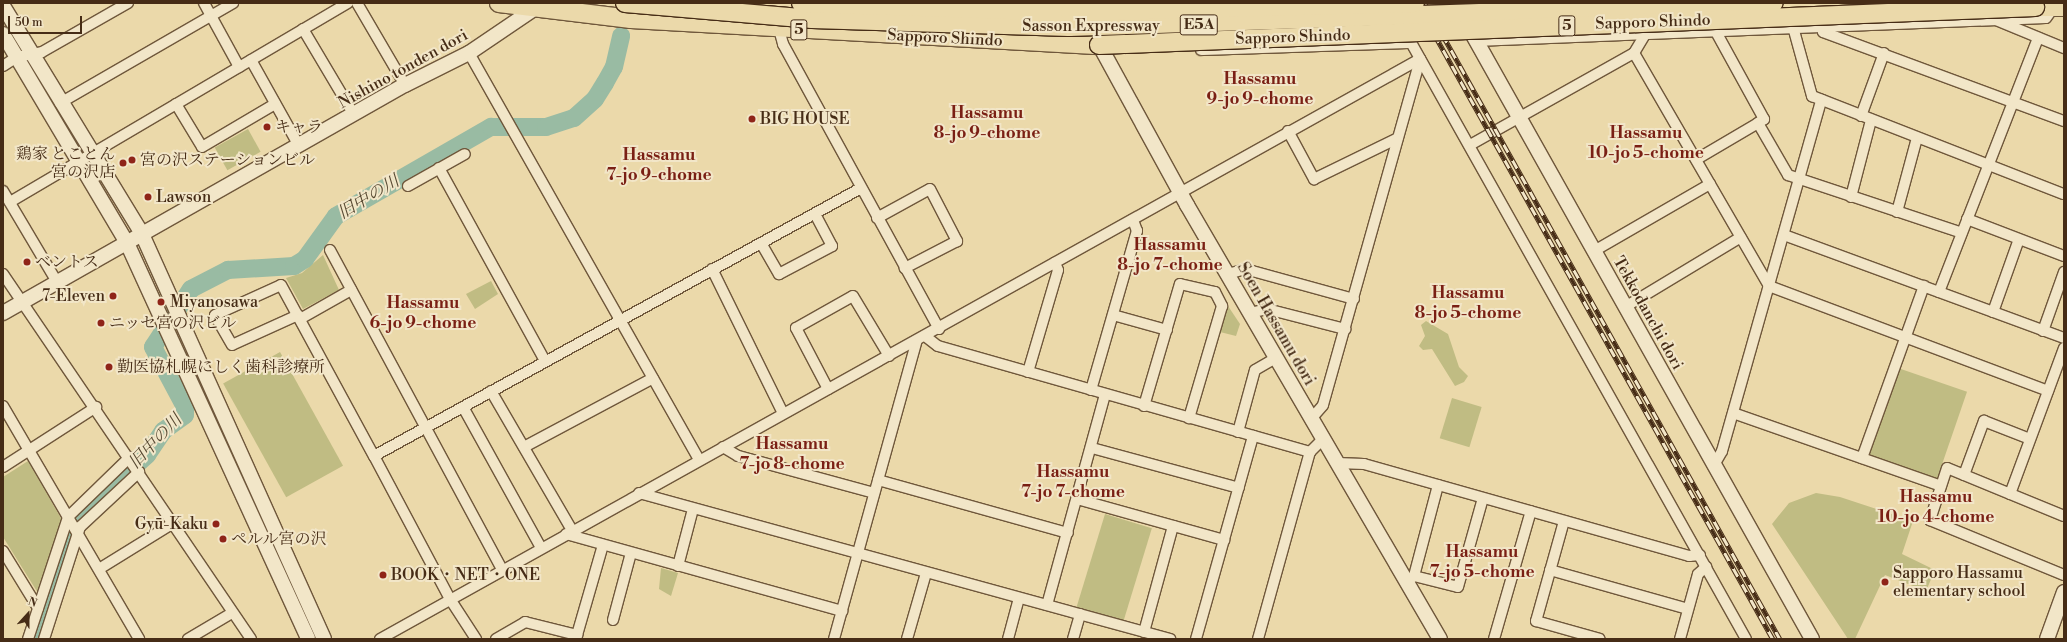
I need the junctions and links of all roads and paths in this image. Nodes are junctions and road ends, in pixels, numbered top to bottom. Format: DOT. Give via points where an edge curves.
graph roads {
  1 [pos="128,3"];
  2 [pos="204,3"];
  3 [pos="233,3"];
  4 [pos="348,3"];
  5 [pos="357,3"];
  6 [pos="499,3"];
  7 [pos="625,3"];
  8 [pos="801,3"];
  9 [pos="1073,3"];
  10 [pos="1390,3"];
  11 [pos="1415,3"];
  12 [pos="1455,3"];
  13 [pos="1774,3"];
  14 [pos="539,5"];
  15 [pos="3,6"];
  16 [pos="2059,7"];
  17 [pos="212,15"];
  18 [pos="1996,20"];
  19 [pos="1822,27"];
  20 [pos="1793,28"];
  21 [pos="304,29"];
  22 [pos="779,29"];
  23 [pos="1715,30"];
  24 [pos="1646,33"];
  25 [pos="3,34"];
  26 [pos="2038,38"];
  27 [pos="1476,41"];
  28 [pos="1411,43"];
  29 [pos="1100,45"];
  30 [pos="2064,48"];
  31 [pos="1634,52"];
  32 [pos="469,53"];
  33 [pos="1884,53"];
  34 [pos="23,56"];
  35 [pos="1420,59"];
  36 [pos="251,60"];
  37 [pos="3,66"];
  38 [pos="239,66"];
  39 [pos="405,86"];
  40 [pos="1820,100"];
  41 [pos="2013,102"];
  42 [pos="60,103"];
  43 [pos="176,104"];
  44 [pos="275,104"];
  45 [pos="354,115"];
  46 [pos="1861,116"];
  47 [pos="1518,118"];
  48 [pos="1871,120"];
  49 [pos="2064,121"];
  50 [pos="1758,123"];
  51 [pos="1288,131"];
  52 [pos="1398,138"];
  53 [pos="1917,138"];
  54 [pos="1470,145"];
  55 [pos="300,146"];
  56 [pos="92,154"];
  57 [pos="465,154"];
  58 [pos="1696,159"];
  59 [pos="76,162"];
  60 [pos="1988,165"];
  61 [pos="439,168"];
  62 [pos="1800,181"];
  63 [pos="1710,184"];
  64 [pos="408,186"];
  65 [pos="861,188"];
  66 [pos="3,191"];
  67 [pos="1181,192"];
  68 [pos="2064,194"];
  69 [pos="1851,197"];
  70 [pos="10,202"];
  71 [pos="1897,212"];
  72 [pos="815,214"];
  73 [pos="877,218"];
  74 [pos="1968,219"];
  75 [pos="1133,220"];
  76 [pos="1962,233"];
  77 [pos="142,234"];
  78 [pos="1784,234"];
  79 [pos="1741,237"];
  80 [pos="2019,239"];
  81 [pos="127,242"];
  82 [pos="761,243"];
  83 [pos="330,250"];
  84 [pos="1594,251"];
  85 [pos="2064,256"];
  86 [pos="1055,263"];
  87 [pos="905,268"];
  88 [pos="712,269"];
  89 [pos="3,274"];
  90 [pos="1228,274"];
  91 [pos="2063,278"];
  92 [pos="57,282"];
  93 [pos="1769,286"];
  94 [pos="1924,286"];
  95 [pos="351,290"];
  96 [pos="1939,292"];
  97 [pos="1354,299"];
  98 [pos="23,302"];
  99 [pos="1625,307"];
  100 [pos="1993,312"];
  101 [pos="3,313"];
  102 [pos="1250,313"];
  103 [pos="1113,315"];
  104 [pos="299,317"];
  105 [pos="618,322"];
  106 [pos="939,329"];
  107 [pos="1345,329"];
  108 [pos="1166,330"];
  109 [pos="2043,331"];
  110 [pos="1906,337"];
  111 [pos="921,338"];
  112 [pos="2064,338"];
  113 [pos="2064,348"];
  114 [pos="889,356"];
  115 [pos="1276,358"];
  116 [pos="545,361"];
  117 [pos="1028,372"];
  118 [pos="653,378"];
  119 [pos="828,389"];
  120 [pos="1092,390"];
  121 [pos="491,391"];
  122 [pos="2048,391"];
  123 [pos="1105,395"];
  124 [pos="3,406"];
  125 [pos="96,406"];
  126 [pos="1144,406"];
  127 [pos="463,407"];
  128 [pos="783,413"];
  129 [pos="1733,413"];
  130 [pos="1189,418"];
  131 [pos="1311,419"];
  132 [pos="426,427"];
  133 [pos="1238,432"];
  134 [pos="1253,436"];
  135 [pos="2030,438"];
  136 [pos="1323,439"];
  137 [pos="524,447"];
  138 [pos="723,447"];
  139 [pos="1092,448"];
  140 [pos="29,450"];
  141 [pos="1310,452"];
  142 [pos="374,456"];
  143 [pos="1862,458"];
  144 [pos="699,460"];
  145 [pos="1337,463"];
  146 [pos="135,465"];
  147 [pos="1714,465"];
  148 [pos="3,467"];
  149 [pos="1964,475"];
  150 [pos="878,480"];
  151 [pos="1438,485"];
  152 [pos="1941,486"];
  153 [pos="1239,488"];
  154 [pos="639,493"];
  155 [pos="874,493"];
  156 [pos="2010,494"];
  157 [pos="1483,498"];
  158 [pos="1077,499"];
  159 [pos="692,509"];
  160 [pos="1531,511"];
  161 [pos="2064,516"];
  162 [pos="69,519"];
  163 [pos="1564,521"];
  164 [pos="172,524"];
  165 [pos="1174,526"];
  166 [pos="569,532"];
  167 [pos="77,533"];
  168 [pos="1068,534"];
  169 [pos="1224,540"];
  170 [pos="603,545"];
  171 [pos="541,548"];
  172 [pos="3,551"];
  173 [pos="631,553"];
  174 [pos="858,555"];
  175 [pos="1700,555"];
  176 [pos="678,566"];
  177 [pos="1706,567"];
  178 [pos="98,570"];
  179 [pos="502,570"];
  180 [pos="1550,570"];
  181 [pos="926,573"];
  182 [pos="2064,575"];
  183 [pos="1411,579"];
  184 [pos="2064,592"];
  185 [pos="1019,598"];
  186 [pos="450,599"];
  187 [pos="1047,605"];
  188 [pos="38,608"];
  189 [pos="1688,609"];
  190 [pos="842,611"];
  191 [pos="232,613"];
  192 [pos="1080,614"];
  193 [pos="613,620"];
  194 [pos="1144,632"];
  195 [pos="1738,634"];
  196 [pos="1583,637"];
  197 [pos="28,639"];
  198 [pos="44,639"];
  199 [pos="139,639"];
  200 [pos="188,639"];
  201 [pos="251,639"];
  202 [pos="308,639"];
  203 [pos="324,639"];
  204 [pos="380,639"];
  205 [pos="476,639"];
  206 [pos="496,639"];
  207 [pos="834,639"];
  208 [pos="907,639"];
  209 [pos="1008,639"];
  210 [pos="1073,639"];
  211 [pos="1170,639"];
  212 [pos="1196,639"];
  213 [pos="1258,639"];
  214 [pos="1440,639"];
  215 [pos="1494,639"];
  216 [pos="1600,639"];
  217 [pos="1680,639"];
  218 [pos="1746,639"];
  219 [pos="1812,639"];
  220 [pos="2047,639"];
  1 -- 34 [label="street" via="42,52"];
  2 -- 17 [label="street"];
  3 -- 17 [label="street"];
  4 -- 21 [label="street"];
  5 -- 39 [label="street"];
  6 -- 14 [label="highway, Sapporo Shindo / 5"];
  7 -- 13 [label="highway, Sasson Expressway / E5A, bridge" via="812,19 1069,27"];
  8 -- 11 [label="highway, Sasson Expressway / E5A, bridge" via="1070,12"];
  9 -- 29 [label="street, Soen Hassamu dori"];
  10 -- 28 [label="street"];
  12 -- 27 [label="street, Tekkodanchi dori"];
  14 -- 22 [label="highway, Sapporo Shindo / 5" via="630,19"];
  14 -- 32 [label="street, Nishino tonden dori"];
  15 -- 34 [label="street"];
  16 -- 18 [label="street" via="2046,18"];
  16 -- 29 [label="highway, Sapporo Shindo / 5, bridge"];
  17 -- 38 [label="street"];
  17 -- 42 [label="street"];
  18 -- 19 [label="street"];
  18 -- 26 [label="street"];
  19 -- 20 [label="street"];
  19 -- 33 [label="street" via="1823,32"];
  20 -- 23 [label="street"];
  20 -- 40 [label="street" via="1812,96"];
  21 -- 36 [label="street"];
  21 -- 45 [label="street"];
  22 -- 29 [label="highway, Sapporo Shindo / 5"];
  22 -- 65 [label="street"];
  23 -- 24 [label="street"];
  23 -- 50 [label="street" via="1764,119"];
  24 -- 27 [label="street"];
  24 -- 31 [label="street"];
  25 -- 34 [label="street"];
  26 -- 30 [label="street"];
  26 -- 41 [label="street"];
  27 -- 47 [label="street, Tekkodanchi dori"];
  28 -- 29 [label="street" via="1117,53"];
  28 -- 35 [label="street"];
  29 -- 67 [label="street, Soen Hassamu dori"];
  31 -- 47 [label="street"];
  31 -- 58 [label="street"];
  32 -- 39 [label="street, Nishino tonden dori"];
  32 -- 105 [label="street"];
  33 -- 41 [label="street"];
  33 -- 46 [label="street"];
  34 -- 37 [label="street"];
  34 -- 42 [label="street"];
  34 -- 59 [label="street"];
  35 -- 51 [label="street"];
  35 -- 52 [label="street"];
  35 -- 54 [label="street"];
  36 -- 38 [label="street"];
  36 -- 44 [label="street"];
  38 -- 43 [label="street"];
  39 -- 45 [label="street, Nishino tonden dori"];
  40 -- 46 [label="street"];
  40 -- 62 [label="street"];
  41 -- 49 [label="street"];
  41 -- 60 [label="street"];
  42 -- 56 [label="street"];
  43 -- 44 [label="street" via="202,147"];
  43 -- 56 [label="street"];
  44 -- 55 [label="street"];
  45 -- 55 [label="street, Nishino tonden dori"];
  46 -- 48 [label="street"];
  47 -- 54 [label="street"];
  47 -- 84 [label="street, Tekkodanchi dori"];
  48 -- 53 [label="street"];
  48 -- 69 [label="street"];
  50 -- 58 [label="street"];
  50 -- 62 [label="street" via="1788,175"];
  51 -- 52 [label="street" via="1314,180"];
  51 -- 67 [label="street"];
  52 -- 97 [label="street"];
  53 -- 60 [label="street"];
  53 -- 71 [label="street"];
  54 -- 175 [label="street"];
  55 -- 77 [label="street, Nishino tonden dori"];
  56 -- 59 [label="street"];
  56 -- 77 [label="street"];
  57 -- 61 [label="street"];
  58 -- 63 [label="street"];
  59 -- 70 [label="street"];
  59 -- 81 [label="street"];
  60 -- 68 [label="street"];
  60 -- 74 [label="street"];
  61 -- 64 [label="street"];
  61 -- 116 [label="street"];
  62 -- 69 [label="street"];
  62 -- 78 [label="street"];
  63 -- 79 [label="street"];
  63 -- 84 [label="street"];
  65 -- 72 [label="street"];
  65 -- 73 [label="street"];
  66 -- 70 [label="street"];
  67 -- 75 [label="street"];
  67 -- 90 [label="street, Soen Hassamu dori"];
  69 -- 71 [label="street"];
  70 -- 92 [label="street"];
  71 -- 76 [label="street"];
  72 -- 82 [label="street"];
  72 -- 82 [label="street" via="832,246 779,274"];
  73 -- 87 [label="street"];
  73 -- 87 [label="street" via="930,189 957,240"];
  74 -- 76 [label="street"];
  74 -- 80 [label="street"];
  75 -- 86 [label="street"];
  75 -- 103 [label="street" via="1137,231"];
  76 -- 96 [label="street"];
  77 -- 81 [label="street, Nishino tonden dori"];
  77 -- 203 [label="street"];
  78 -- 93 [label="street"];
  78 -- 94 [label="street"];
  79 -- 93 [label="street"];
  79 -- 99 [label="street"];
  80 -- 85 [label="street"];
  80 -- 100 [label="street"];
  81 -- 92 [label="street, Nishino tonden dori"];
  81 -- 202 [label="street" via="170,343"];
  82 -- 88 [label="street"];
  83 -- 95 [label="street"];
  84 -- 99 [label="street, Tekkodanchi dori"];
  86 -- 106 [label="street"];
  86 -- 117 [label="street" via="1058,270"];
  87 -- 106 [label="street"];
  88 -- 105 [label="street"];
  88 -- 128 [label="street"];
  89 -- 98 [label="street"];
  90 -- 97 [label="street" via="1245,269"];
  90 -- 102 [label="street, Soen Hassamu dori"];
  91 -- 109 [label="street"];
  92 -- 98 [label="street, Nishino tonden dori"];
  93 -- 110 [label="street"];
  93 -- 129 [label="street"];
  94 -- 96 [label="street"];
  94 -- 110 [label="street"];
  95 -- 104 [label="street"];
  95 -- 132 [label="street"];
  96 -- 100 [label="street"];
  97 -- 107 [label="street"];
  98 -- 101 [label="street, Nishino tonden dori"];
  98 -- 125 [label="street"];
  99 -- 147 [label="street, Tekkodanchi dori"];
  100 -- 109 [label="street"];
  102 -- 107 [label="street" via="1267,309"];
  102 -- 115 [label="street, Soen Hassamu dori"];
  103 -- 108 [label="street"];
  103 -- 120 [label="street"];
  104 -- 104 [label="street" via="232,345 215,315 281,285"];
  104 -- 142 [label="street"];
  105 -- 116 [label="street"];
  105 -- 118 [label="street"];
  106 -- 111 [label="street"];
  107 -- 131 [label="street" via="1323,405"];
  108 -- 126 [label="street"];
  108 -- 130 [label="street" via="1180,284 1215,292 1222,306"];
  109 -- 112 [label="street"];
  110 -- 122 [label="street"];
  110 -- 143 [label="street"];
  111 -- 114 [label="street"];
  111 -- 117 [label="street" via="938,346"];
  111 -- 150 [label="street"];
  113 -- 122 [label="street"];
  114 -- 119 [label="street"];
  114 -- 119 [label="street" via="853,296 796,328"];
  115 -- 131 [label="street, Soen Hassamu dori"];
  115 -- 133 [label="street" via="1255,370"];
  116 -- 121 [label="street"];
  117 -- 120 [label="street"];
  118 -- 137 [label="street"];
  118 -- 144 [label="street"];
  119 -- 128 [label="street"];
  120 -- 123 [label="street"];
  121 -- 127 [label="street"];
  121 -- 137 [label="street"];
  122 -- 135 [label="street"];
  123 -- 126 [label="street"];
  123 -- 139 [label="street"];
  124 -- 140 [label="street"];
  125 -- 140 [label="street"];
  125 -- 146 [label="street"];
  126 -- 130 [label="street"];
  127 -- 132 [label="street"];
  127 -- 171 [label="street"];
  128 -- 138 [label="street"];
  129 -- 143 [label="street"];
  129 -- 147 [label="street"];
  130 -- 133 [label="street"];
  131 -- 136 [label="street, Soen Hassamu dori"];
  132 -- 142 [label="street"];
  132 -- 179 [label="street"];
  133 -- 134 [label="street"];
  134 -- 141 [label="street"];
  134 -- 153 [label="street"];
  135 -- 149 [label="street" via="1984,421"];
  135 -- 156 [label="street"];
  136 -- 141 [label="street"];
  136 -- 145 [label="street, Soen Hassamu dori"];
  137 -- 166 [label="street"];
  138 -- 144 [label="street"];
  138 -- 155 [label="street" via="738,456"];
  139 -- 153 [label="street"];
  139 -- 158 [label="street"];
  140 -- 148 [label="street"];
  140 -- 162 [label="street"];
  141 -- 213 [label="street"];
  142 -- 186 [label="street"];
  143 -- 152 [label="street"];
  144 -- 154 [label="street"];
  145 -- 151 [label="street" via="1364,464"];
  145 -- 183 [label="street, Soen Hassamu dori"];
  146 -- 162 [label="street"];
  146 -- 164 [label="street"];
  146 -- 167 [label="street"];
  147 -- 219 [label="street, Tekkodanchi dori"];
  149 -- 152 [label="street" via="1947,468"];
  149 -- 156 [label="street"];
  150 -- 155 [label="street"];
  150 -- 168 [label="street"];
  151 -- 157 [label="street"];
  151 -- 183 [label="street"];
  152 -- 182 [label="street" via="1930,520"];
  153 -- 169 [label="street"];
  154 -- 159 [label="street"];
  154 -- 166 [label="street"];
  155 -- 174 [label="street"];
  156 -- 161 [label="street"];
  157 -- 160 [label="street"];
  157 -- 183 [label="street" via="1458,587"];
  158 -- 165 [label="street"];
  158 -- 168 [label="street"];
  159 -- 174 [label="street"];
  159 -- 176 [label="street"];
  160 -- 163 [label="street"];
  160 -- 215 [label="street"];
  162 -- 167 [label="street"];
  162 -- 188 [label="street"];
  163 -- 175 [label="street" via="1689,556"];
  163 -- 180 [label="street"];
  164 -- 178 [label="street"];
  164 -- 191 [label="street"];
  165 -- 169 [label="street"];
  165 -- 194 [label="street"];
  166 -- 170 [label="street"];
  166 -- 171 [label="street"];
  167 -- 178 [label="street"];
  167 -- 198 [label="street"];
  168 -- 187 [label="street"];
  169 -- 212 [label="street"];
  170 -- 173 [label="street"];
  170 -- 206 [label="street" via="578,636 525,622"];
  171 -- 179 [label="street"];
  172 -- 188 [label="street"];
  173 -- 176 [label="street"];
  173 -- 193 [label="street"];
  174 -- 181 [label="street"];
  174 -- 190 [label="street"];
  175 -- 177 [label="street"];
  176 -- 190 [label="street"];
  177 -- 189 [label="street" via="1698,574"];
  177 -- 195 [label="street"];
  178 -- 199 [label="street"];
  179 -- 186 [label="street"];
  180 -- 189 [label="street"];
  180 -- 196 [label="street" via="1536,621"];
  181 -- 185 [label="street"];
  181 -- 208 [label="street"];
  183 -- 214 [label="street, Soen Hassamu dori"];
  184 -- 220 [label="street"];
  185 -- 187 [label="street"];
  185 -- 209 [label="street"];
  186 -- 204 [label="street"];
  186 -- 205 [label="street"];
  187 -- 192 [label="street"];
  188 -- 197 [label="street"];
  189 -- 217 [label="street"];
  190 -- 207 [label="street"];
  191 -- 200 [label="street"];
  191 -- 201 [label="street"];
  192 -- 194 [label="street"];
  192 -- 210 [label="street"];
  194 -- 211 [label="street"];
  195 -- 218 [label="street"];
  196 -- 216 [label="street"];
}
